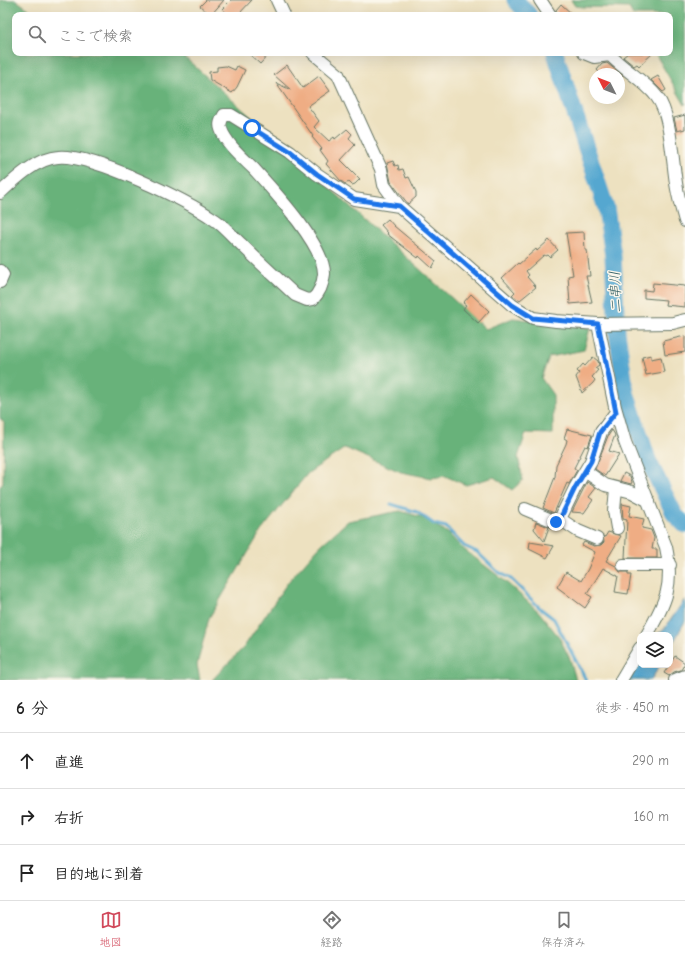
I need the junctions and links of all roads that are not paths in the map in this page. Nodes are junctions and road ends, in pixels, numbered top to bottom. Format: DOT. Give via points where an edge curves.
graph roads {
  1 [pos="277,0"];
  2 [pos="540,0"];
  3 [pos="283,12"];
  4 [pos="548,12"];
  5 [pos="317,56"];
  6 [pos="592,56"];
  7 [pos="602,56"];
  8 [pos="611,56"];
  9 [pos="0,193"];
  10 [pos="399,206"];
  11 [pos="685,221"];
  12 [pos="0,271"];
  13 [pos="0,282"];
  14 [pos="685,320"];
  15 [pos="598,324"];
  16 [pos="616,412"];
  17 [pos="585,471"];
  18 [pos="616,488"];
  19 [pos="649,502"];
  20 [pos="525,509"];
  21 [pos="560,519"];
  22 [pos="617,528"];
  23 [pos="597,539"];
  24 [pos="623,565"];
  25 [pos="670,565"];
  26 [pos="649,632"];
  27 [pos="637,654"];
  28 [pos="685,676"];
  29 [pos="626,678"];
  30 [pos="675,680"];
  1 -- 3 [label="street"];
  2 -- 4 [label="street"];
  5 -- 10 [label="street" via="338,74 381,169 384,185"];
  6 -- 7 [label="street"];
  8 -- 11 [label="street" via="658,98 666,116"];
  9 -- 10 [label="street" via="40,162 58,156 115,171 161,190 216,221 295,295 307,300 314,299 324,273 311,240 286,205 237,153 221,129 220,120 224,115 231,115 290,152 354,199"];
  10 -- 15 [label="street" via="512,305 533,318"];
  12 -- 13 [label="street" via="3,275"];
  14 -- 15 [label="street" via="674,323"];
  15 -- 16 [label="street"];
  16 -- 17 [label="street" via="600,432 591,461"];
  16 -- 19 [label="street"];
  17 -- 18 [label="street" via="605,485"];
  17 -- 21 [label="street"];
  18 -- 19 [label="street" via="632,492"];
  18 -- 22 [label="street" via="614,511"];
  19 -- 25 [label="street"];
  20 -- 21 [label="street" via="556,522"];
  21 -- 23 [label="street"];
  24 -- 25 [label="street"];
  25 -- 26 [label="street" via="670,585 662,609"];
  27 -- 29 [label="street"];
  28 -- 30 [label="street"];
}
